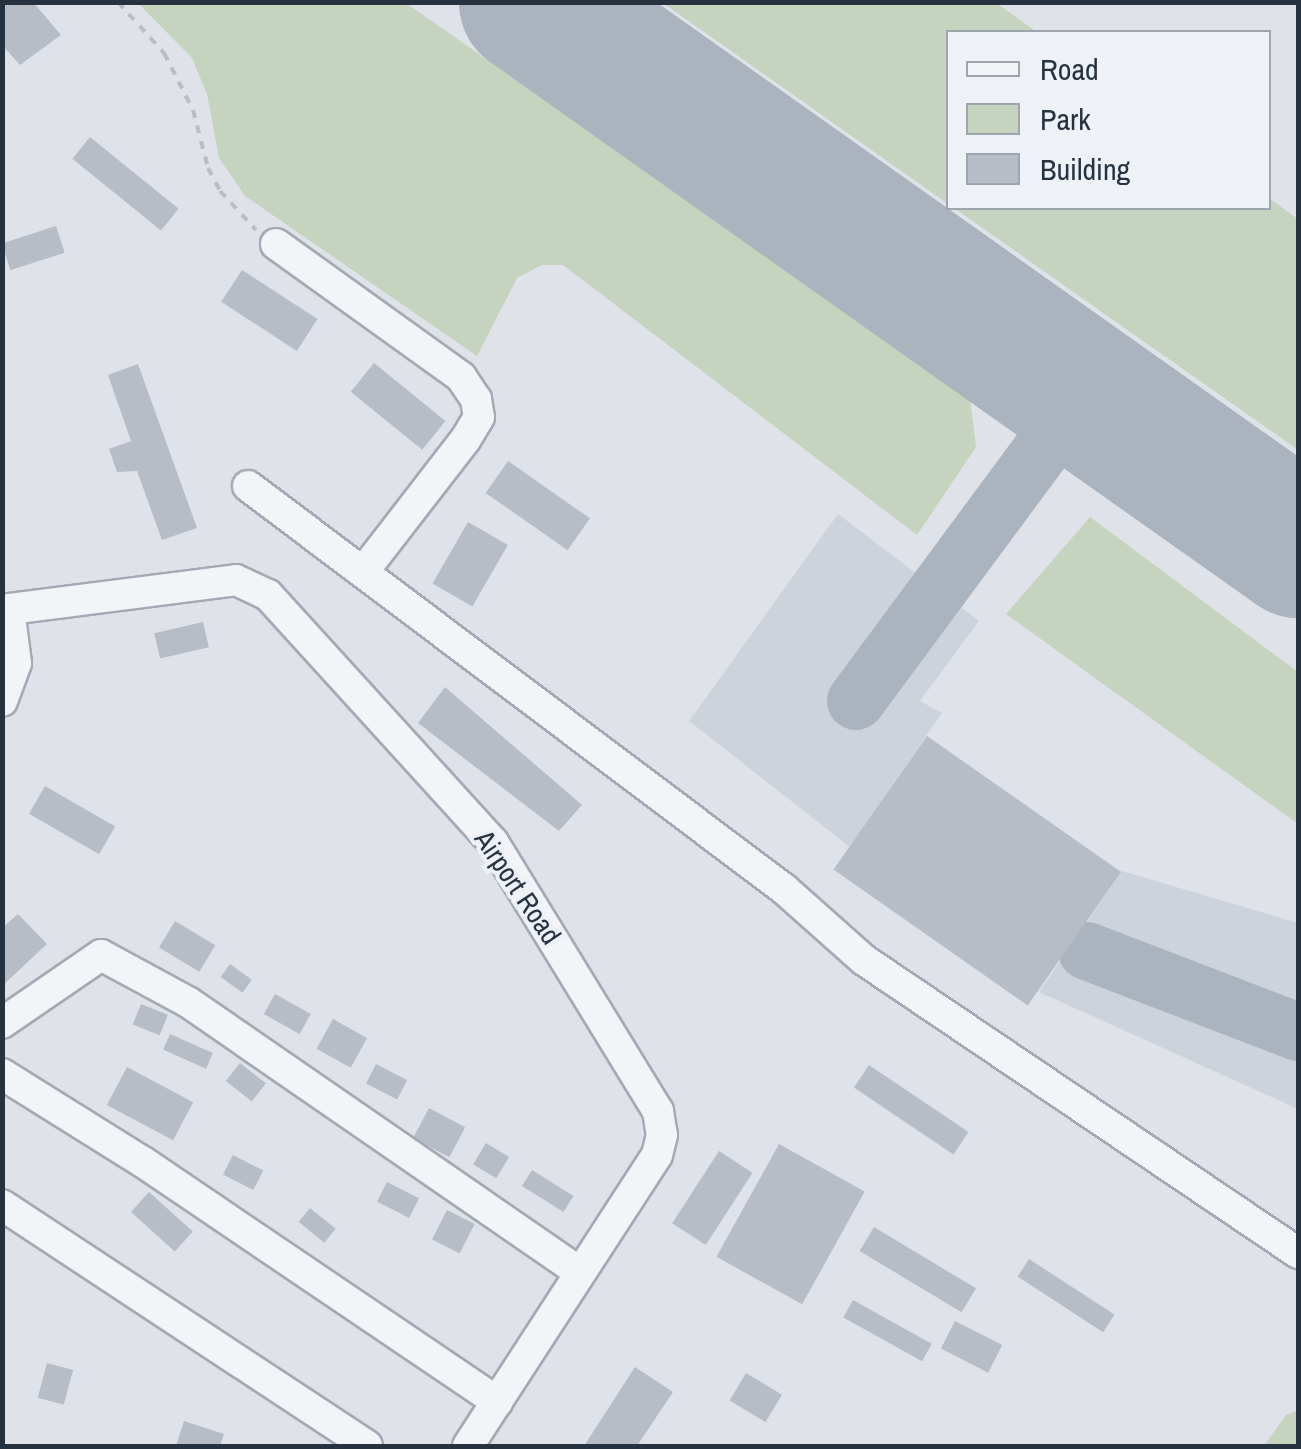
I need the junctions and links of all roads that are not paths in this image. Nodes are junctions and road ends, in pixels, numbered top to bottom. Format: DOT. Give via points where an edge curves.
graph roads {
  1 [pos="276,244"];
  2 [pos="248,486"];
  3 [pos="363,572"];
  4 [pos="6,609"];
  5 [pos="2,701"];
  6 [pos="2,1023"];
  7 [pos="2,1074"];
  8 [pos="2,1204"];
  9 [pos="1298,1253"];
  10 [pos="580,1272"];
  11 [pos="497,1402"];
  12 [pos="366,1446"];
  13 [pos="468,1446"];
  1 -- 3 [label="street" via="461,377 476,399 478,417 465,440"];
  2 -- 3 [label="street"];
  3 -- 9 [label="street" via="784,890 864,960"];
  4 -- 5 [label="street" via="16,664"];
  4 -- 10 [label="street, Airport Road" via="236,580 268,595 493,842 658,1111 657,1155"];
  6 -- 10 [label="street" via="102,955 188,1002"];
  7 -- 11 [label="street"];
  8 -- 12 [label="street"];
  10 -- 11 [label="street, Airport Road"];
  11 -- 13 [label="street, Airport Road"];
}
